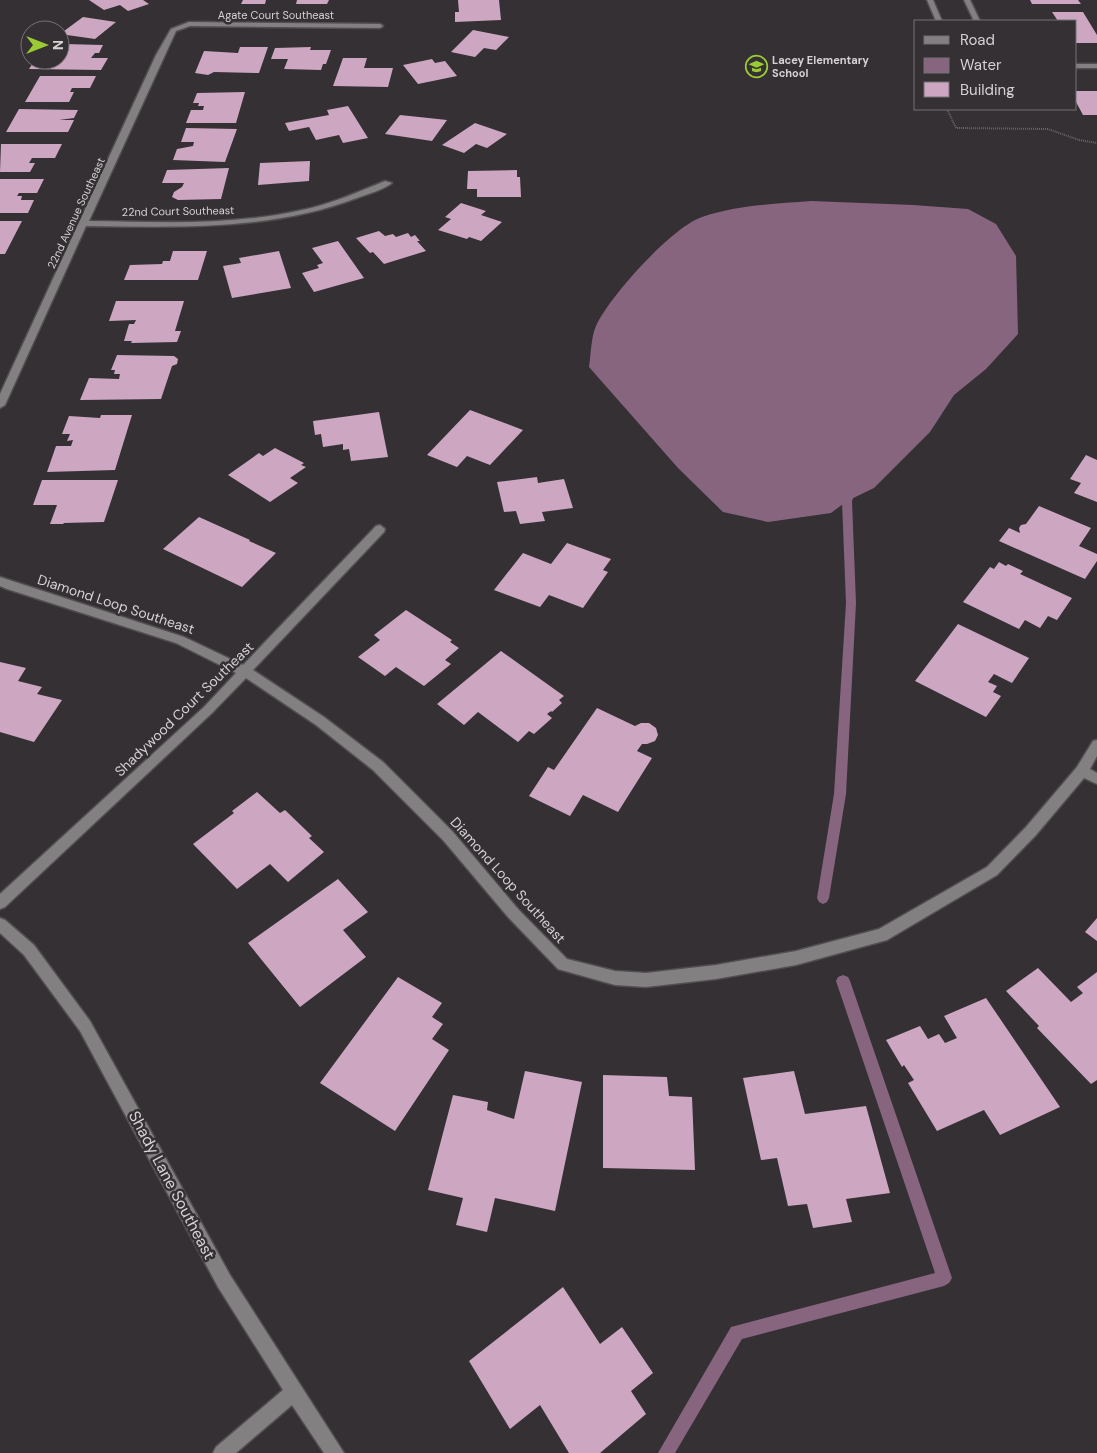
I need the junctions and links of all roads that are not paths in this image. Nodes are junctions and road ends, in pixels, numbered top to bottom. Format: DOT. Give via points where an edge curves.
graph roads {
  1 [pos="930,0"];
  2 [pos="967,0"];
  3 [pos="939,20"];
  4 [pos="976,20"];
  5 [pos="380,26"];
  6 [pos="173,30"];
  7 [pos="1077,66"];
  8 [pos="1097,66"];
  9 [pos="388,184"];
  10 [pos="83,223"];
  11 [pos="0,405"];
  12 [pos="380,530"];
  13 [pos="0,581"];
  14 [pos="246,672"];
  15 [pos="1097,745"];
  16 [pos="1082,772"];
  17 [pos="1097,779"];
  18 [pos="0,903"];
  19 [pos="0,924"];
  20 [pos="294,1392"];
  21 [pos="222,1453"];
  22 [pos="335,1453"];
  1 -- 3 [label="street"];
  2 -- 4 [label="street"];
  5 -- 6 [label="street, Agate Court Southeast" via="189,24"];
  6 -- 10 [label="street, 22nd Avenue Southeast"];
  7 -- 8 [label="street"];
  9 -- 10 [label="street, 22nd Court Southeast" via="328,205 250,221 211,224"];
  10 -- 11 [label="street, 22nd Avenue Southeast"];
  12 -- 14 [label="street, Shadywood Court Southeast"];
  13 -- 14 [label="street, Diamond Loop Southeast" via="180,640"];
  14 -- 16 [label="street, Diamond Loop Southeast" via="320,721 378,766 448,836 513,913 563,964 615,978 646,980 716,972 796,958 882,935 992,871"];
  14 -- 18 [label="street, Shadywood Court Southeast"];
  15 -- 16 [label="street, Diamond Loop Southeast"];
  16 -- 17 [label="street"];
  19 -- 20 [label="street, Shady Lane Southeast" via="29,950 85,1026 224,1281"];
  20 -- 21 [label="street"];
  20 -- 22 [label="street, Shady Lane Southeast"];
}
